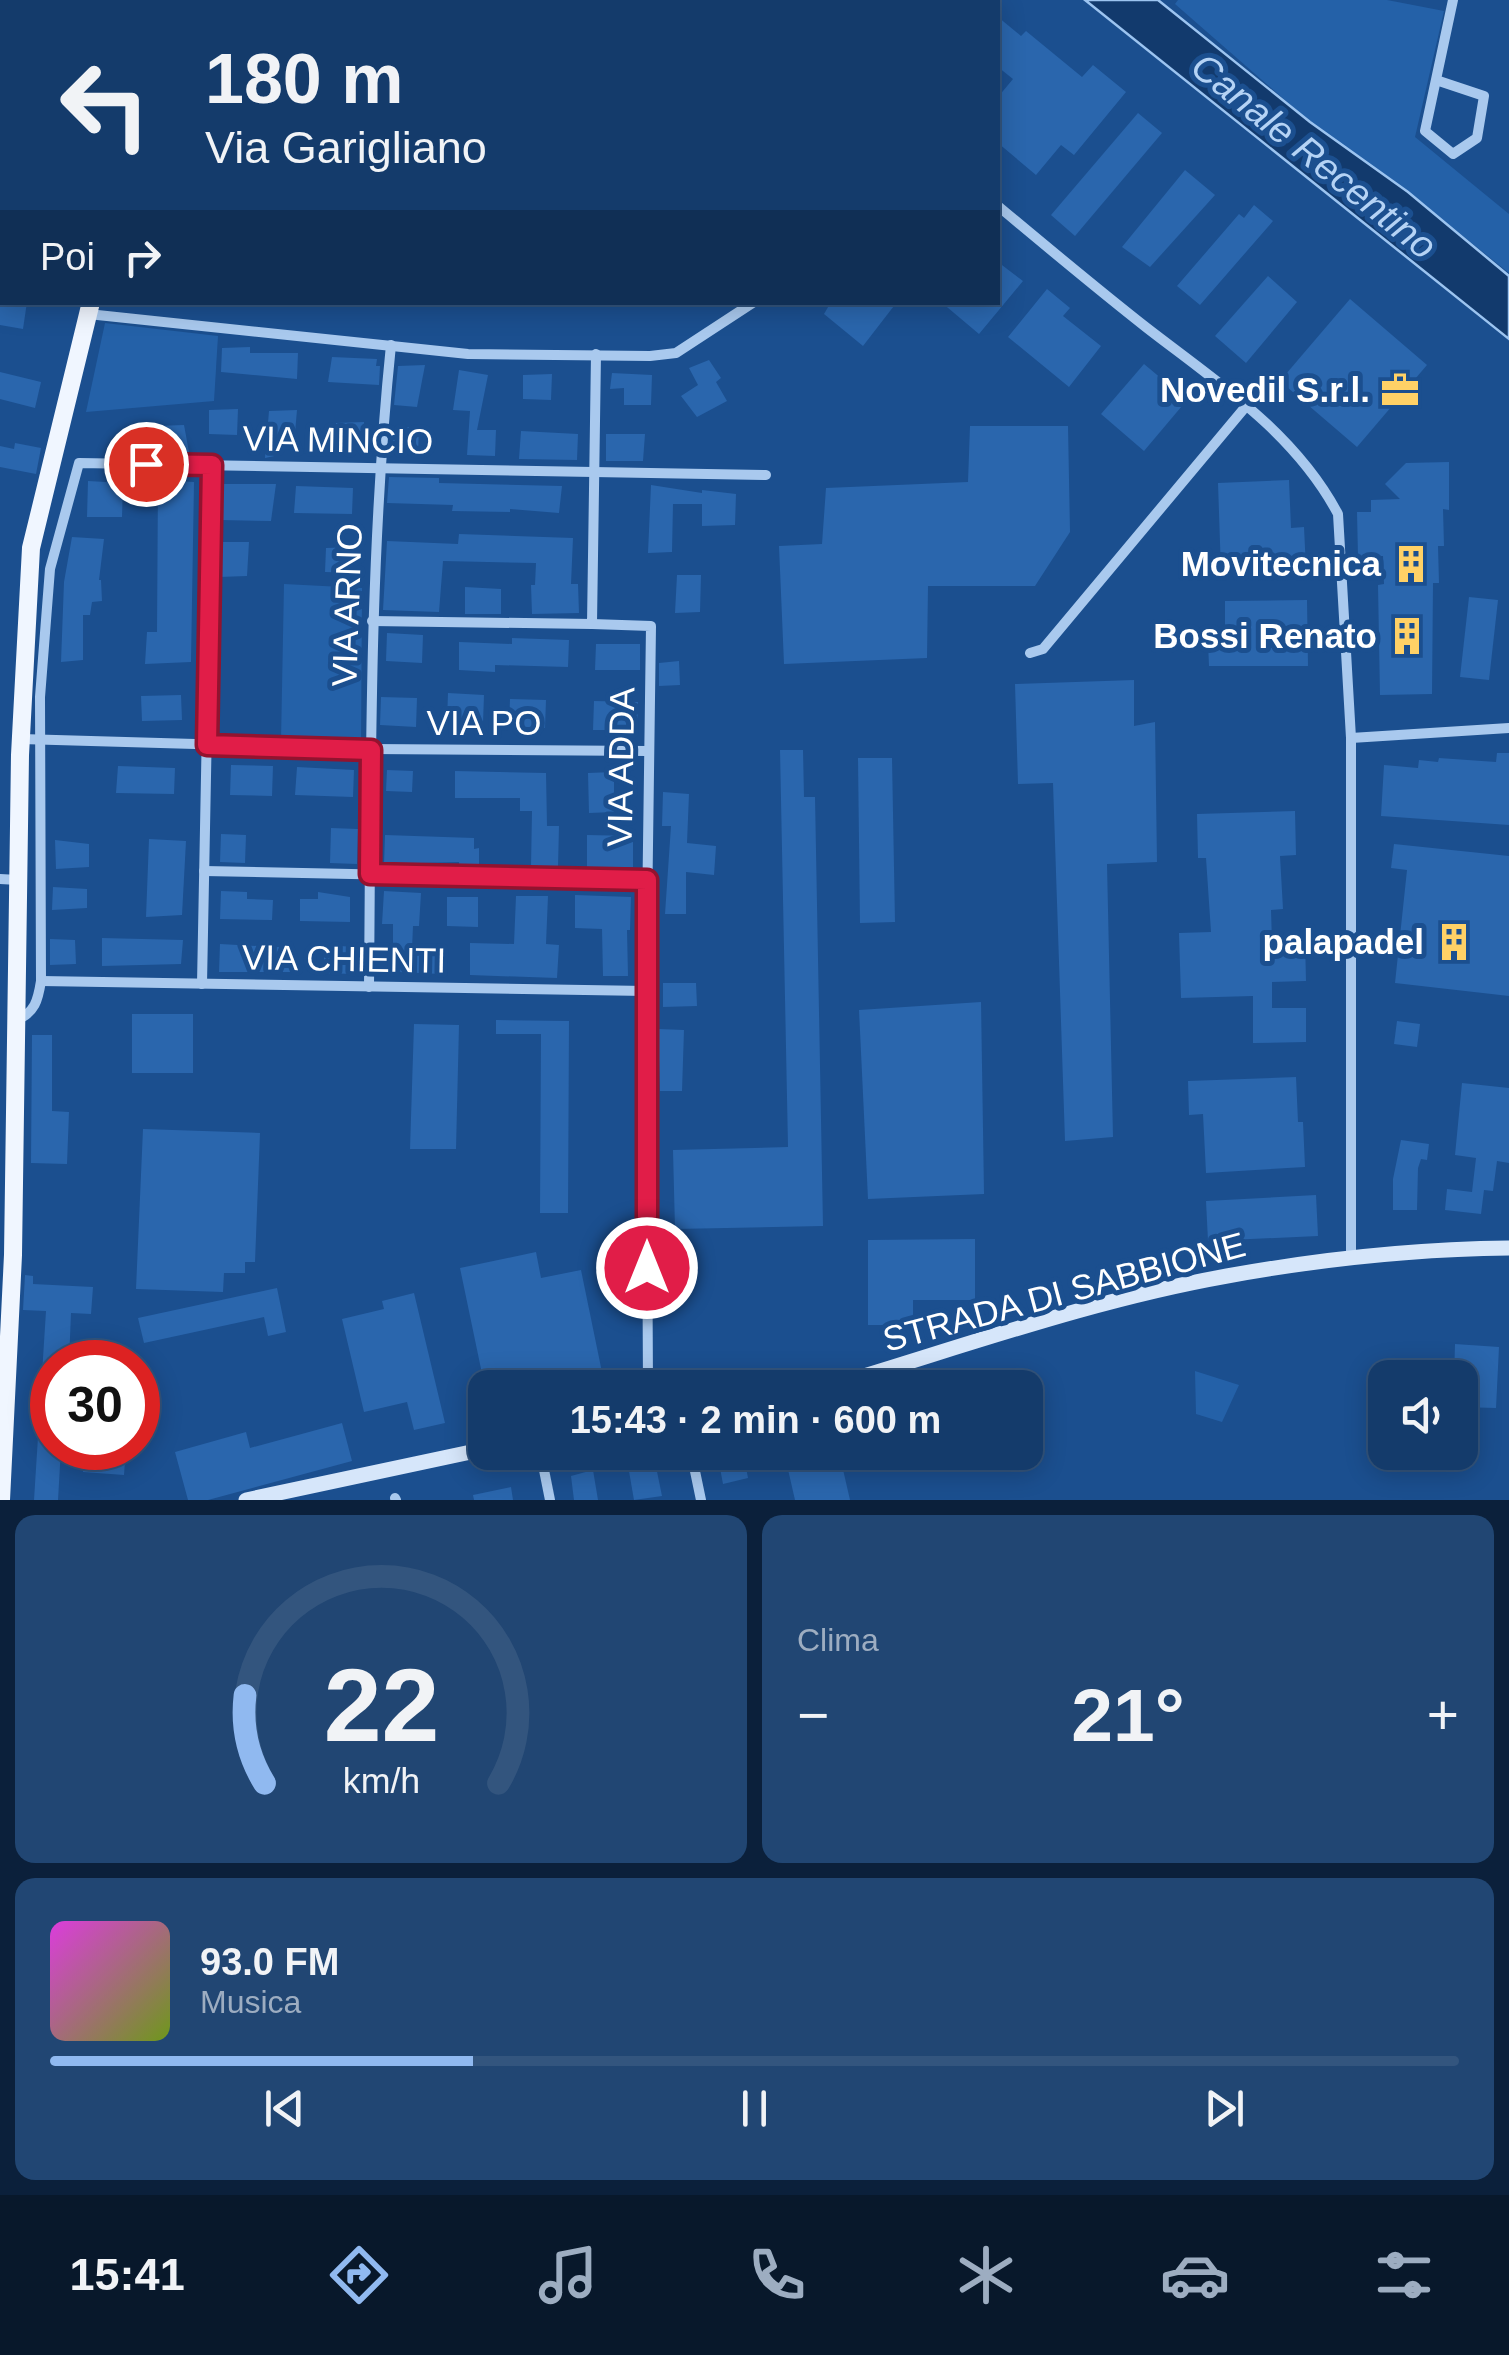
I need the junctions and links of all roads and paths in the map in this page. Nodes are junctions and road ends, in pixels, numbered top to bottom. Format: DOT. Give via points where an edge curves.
graph roads {
  1 [pos="1453,0"];
  2 [pos="1436,80"];
  3 [pos="1000,208"];
  4 [pos="749,305"];
  5 [pos="90,308"];
  6 [pos="392,346"];
  7 [pos="596,354"];
  8 [pos="1247,405"];
  9 [pos="212,465"];
  10 [pos="378,468"];
  11 [pos="596,472"];
  12 [pos="766,474"];
  13 [pos="372,621"];
  14 [pos="592,624"];
  15 [pos="1030,653"];
  16 [pos="1509,728"];
  17 [pos="1351,738"];
  18 [pos="30,739"];
  19 [pos="207,745"];
  20 [pos="371,750"];
  21 [pos="648,751"];
  22 [pos="204,871"];
  23 [pos="370,874"];
  24 [pos="9,879"];
  25 [pos="647,880"];
  26 [pos="40,981"];
  27 [pos="202,984"];
  28 [pos="369,986"];
  29 [pos="646,991"];
  30 [pos="16,1020"];
  31 [pos="1509,1248"];
  32 [pos="1351,1256"];
  33 [pos="6,1281"];
  34 [pos="648,1370"];
  35 [pos="883,1370"];
  36 [pos="468,1453"];
  37 [pos="544,1470"];
  38 [pos="695,1470"];
  39 [pos="2,1500"];
  40 [pos="246,1500"];
  41 [pos="550,1500"];
  42 [pos="701,1500"];
  1 -- 2 [label="street"];
  2 -- 2 [label="street" via="1424,131 1453,154 1477,138 1484,96"];
  3 -- 8 [label="street"];
  4 -- 7 [label="street" via="676,353"];
  5 -- 6 [label="street"];
  5 -- 18 [label="main road" via="31,548"];
  6 -- 7 [label="street" via="517,356"];
  6 -- 10 [label="street, VIA ARNO"];
  7 -- 11 [label="street"];
  8 -- 15 [label="street" via="1043,649"];
  8 -- 17 [label="street" via="1299,456 1338,514"];
  9 -- 10 [label="street, VIA MINCIO"];
  9 -- 18 [label="street, VIA MINCIO" via="79,463 50,569 40,697"];
  9 -- 19 [label="street"];
  10 -- 11 [label="street, VIA MINCIO"];
  10 -- 13 [label="street, VIA ARNO"];
  11 -- 12 [label="street, VIA MINCIO"];
  11 -- 14 [label="street"];
  13 -- 14 [label="street"];
  13 -- 20 [label="street, VIA ARNO"];
  14 -- 21 [label="street, VIA ADDA" via="651,626"];
  16 -- 17 [label="street"];
  17 -- 32 [label="street"];
  18 -- 19 [label="street, VIA PO"];
  18 -- 24 [label="main road"];
  18 -- 26 [label="street"];
  19 -- 20 [label="street, VIA PO"];
  19 -- 22 [label="street"];
  20 -- 21 [label="street, VIA PO"];
  20 -- 23 [label="street, VIA ARNO"];
  21 -- 25 [label="street, VIA ADDA"];
  22 -- 23 [label="street"];
  22 -- 27 [label="street"];
  23 -- 25 [label="street"];
  23 -- 28 [label="street, VIA ARNO"];
  24 -- 30 [label="main road"];
  25 -- 29 [label="street, VIA ADDA"];
  26 -- 27 [label="street, VIA CHIENTI"];
  26 -- 30 [label="street" via="38,999"];
  27 -- 28 [label="street, VIA CHIENTI"];
  28 -- 29 [label="street, VIA CHIENTI"];
  29 -- 34 [label="street, VIA ADDA"];
  30 -- 33 [label="main road"];
  31 -- 32 [label="main road, STRADA DI SABBIONE"];
  32 -- 35 [label="main road, STRADA DI SABBIONE" via="1224,1276 1067,1314"];
  33 -- 39 [label="main road"];
  36 -- 40 [label="main road"];
  37 -- 41 [label="street"];
  38 -- 42 [label="street"];
}
